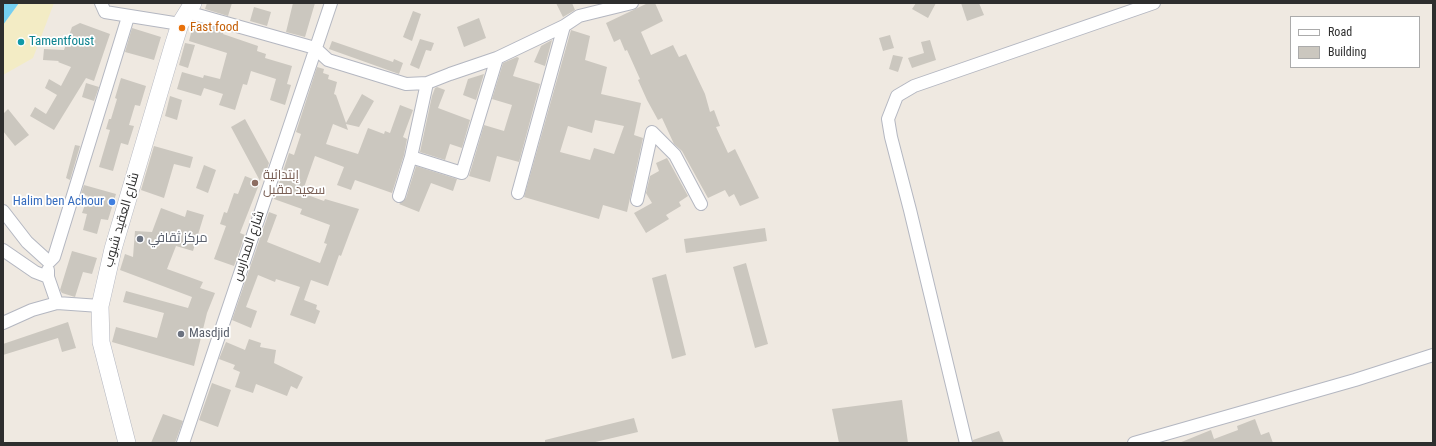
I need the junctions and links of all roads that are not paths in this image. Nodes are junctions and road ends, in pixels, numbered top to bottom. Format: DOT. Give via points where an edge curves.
graph roads {
  1 [pos="101,3"];
  2 [pos="331,3"];
  3 [pos="632,3"];
  4 [pos="1154,3"];
  5 [pos="187,13"];
  6 [pos="128,16"];
  7 [pos="564,26"];
  8 [pos="315,48"];
  9 [pos="497,58"];
  10 [pos="427,83"];
  11 [pos="411,157"];
  12 [pos="518,193"];
  13 [pos="399,196"];
  14 [pos="636,200"];
  15 [pos="701,204"];
  16 [pos="3,212"];
  17 [pos="3,250"];
  18 [pos="49,262"];
  19 [pos="35,272"];
  20 [pos="48,277"];
  21 [pos="57,303"];
  22 [pos="100,306"];
  23 [pos="3,323"];
  24 [pos="1433,355"];
  25 [pos="127,443"];
  26 [pos="182,443"];
  27 [pos="966,443"];
  28 [pos="1134,443"];
  1 -- 6 [label="street" via="105,12"];
  2 -- 8 [label="street, شارع المدارس"];
  3 -- 7 [label="street" via="579,16"];
  4 -- 27 [label="street" via="914,86 897,96 888,119 891,137"];
  5 -- 6 [label="street"];
  5 -- 8 [label="street"];
  5 -- 22 [label="main road, شارع العقيد شبوب" via="113,249"];
  6 -- 18 [label="street" via="54,257"];
  7 -- 9 [label="street"];
  7 -- 12 [label="street"];
  8 -- 10 [label="street" via="328,60 406,84"];
  8 -- 26 [label="street, شارع المدارس"];
  9 -- 10 [label="street"];
  9 -- 11 [label="street" via="462,173"];
  10 -- 11 [label="street"];
  11 -- 13 [label="street"];
  14 -- 15 [label="street" via="652,132 675,155"];
  16 -- 18 [label="street" via="27,242"];
  17 -- 19 [label="street"];
  18 -- 19 [label="street"];
  18 -- 20 [label="street"];
  19 -- 20 [label="street"];
  20 -- 21 [label="street"];
  21 -- 22 [label="street"];
  21 -- 23 [label="street" via="32,310"];
  22 -- 25 [label="main road, شارع العقيد شبوب" via="101,342"];
  24 -- 28 [label="street"];
}
